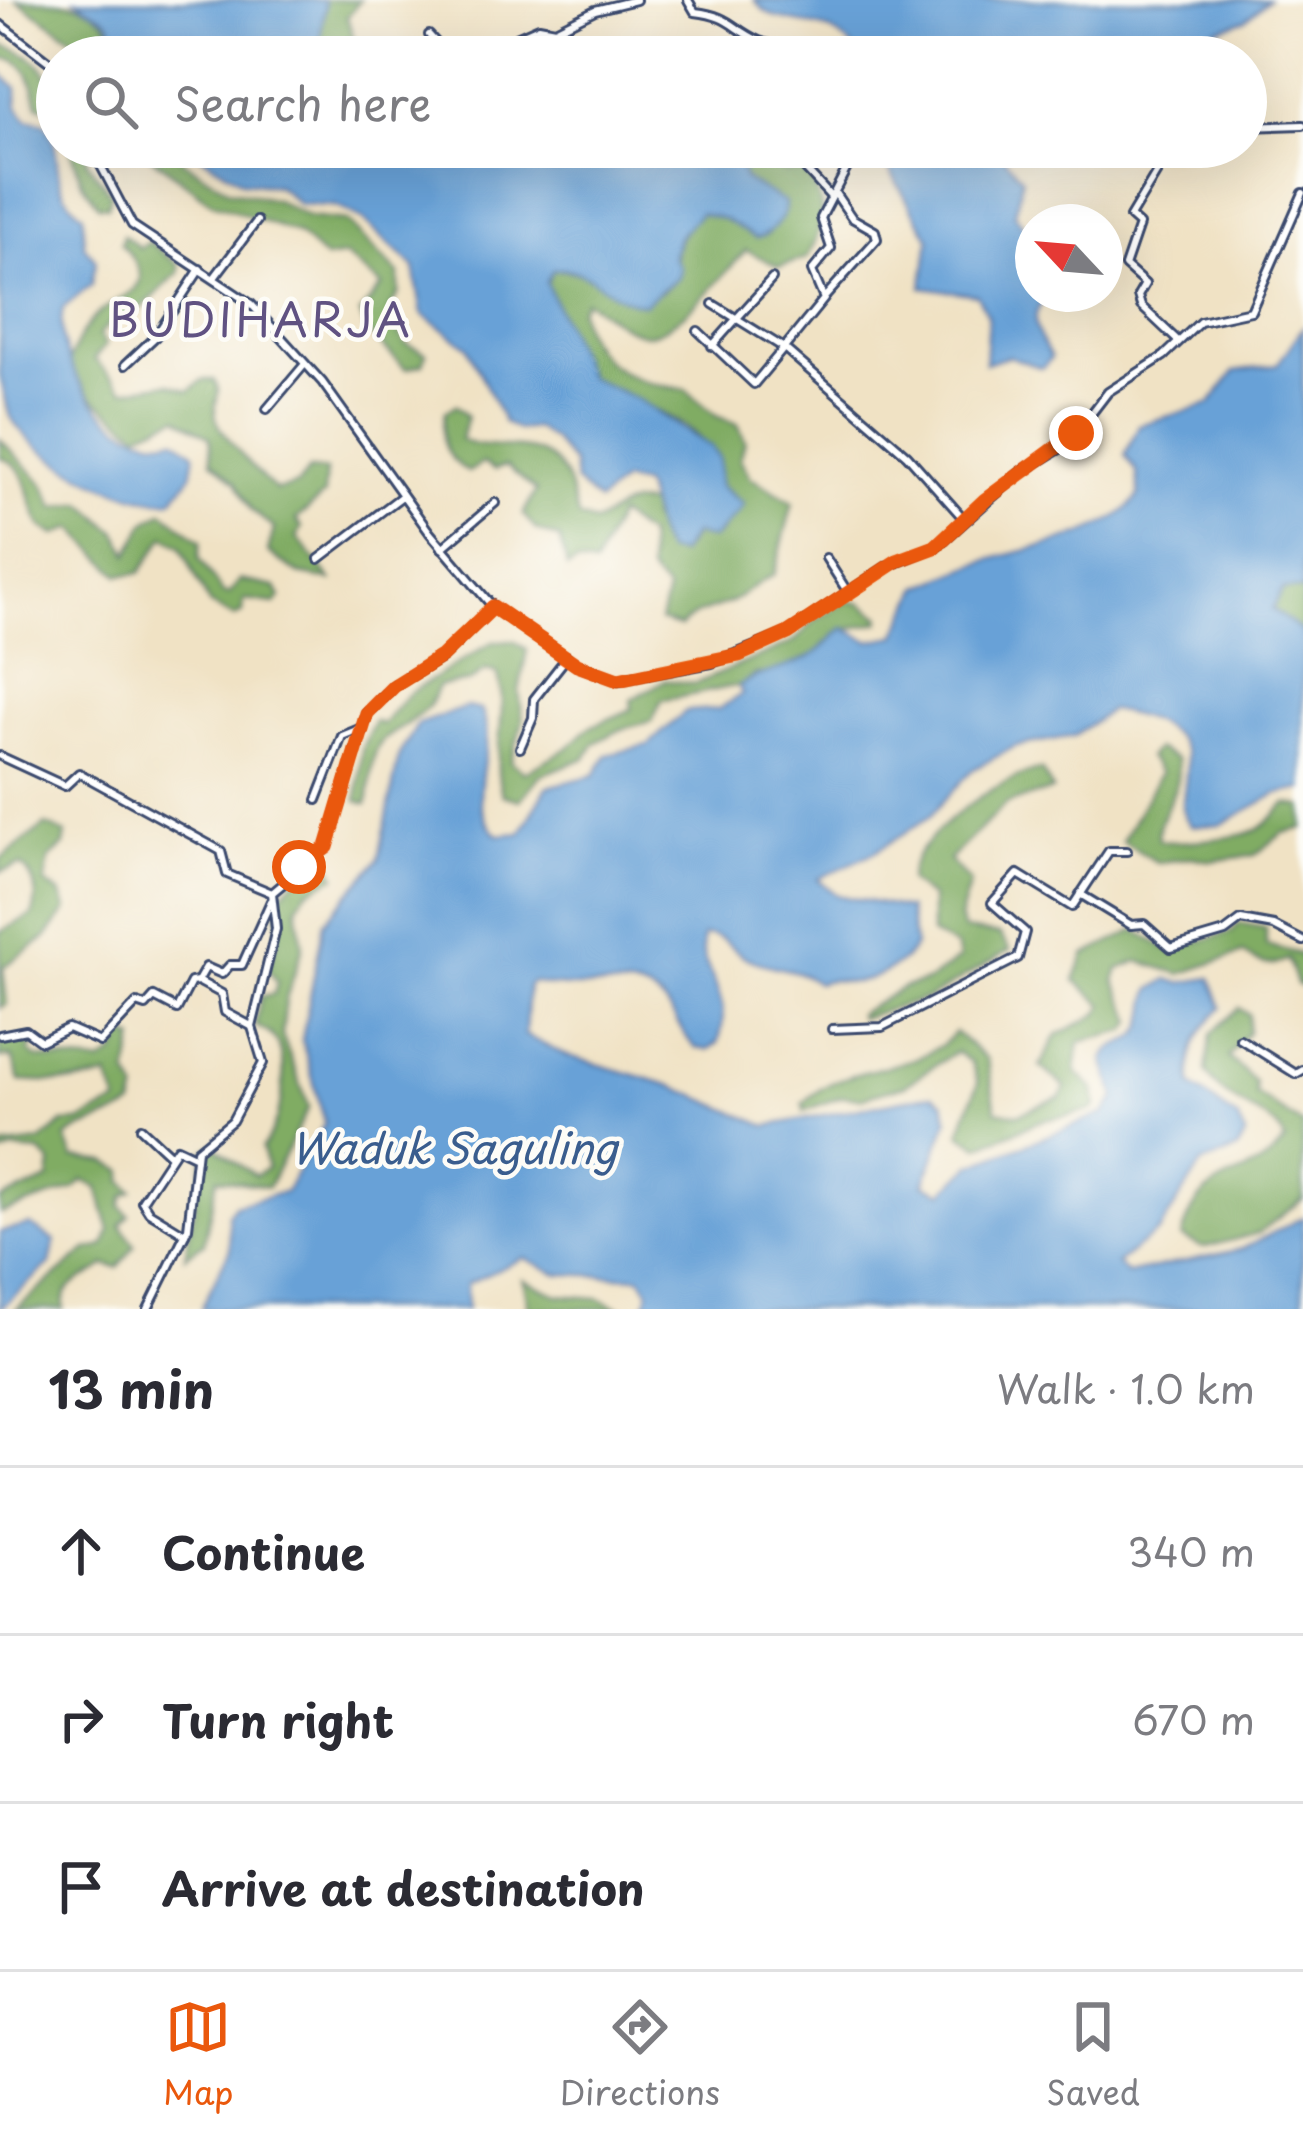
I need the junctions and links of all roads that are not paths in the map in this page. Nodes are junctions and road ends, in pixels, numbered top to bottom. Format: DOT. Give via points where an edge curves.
graph roads {
  1 [pos="636,0"];
  2 [pos="688,0"];
  3 [pos="0,24"];
  4 [pos="519,36"];
  5 [pos="752,36"];
  6 [pos="36,52"];
  7 [pos="1303,125"];
  8 [pos="1267,126"];
  9 [pos="102,168"];
  10 [pos="806,168"];
  11 [pos="848,168"];
  12 [pos="1160,168"];
  13 [pos="1303,194"];
  14 [pos="833,195"];
  15 [pos="257,221"];
  16 [pos="200,268"];
  17 [pos="214,278"];
  18 [pos="772,279"];
  19 [pos="824,298"];
  20 [pos="712,304"];
  21 [pos="735,320"];
  22 [pos="698,331"];
  23 [pos="1179,342"];
  24 [pos="712,346"];
  25 [pos="784,348"];
  26 [pos="304,364"];
  27 [pos="125,365"];
  28 [pos="267,409"];
  29 [pos="402,495"];
  30 [pos="495,503"];
  31 [pos="964,519"];
  32 [pos="442,548"];
  33 [pos="319,559"];
  34 [pos="826,559"];
  35 [pos="847,591"];
  36 [pos="493,607"];
  37 [pos="567,657"];
  38 [pos="359,729"];
  39 [pos="520,748"];
  40 [pos="0,756"];
  41 [pos="316,800"];
  42 [pos="1127,851"];
  43 [pos="1080,894"];
  44 [pos="271,897"];
  45 [pos="1303,941"];
  46 [pos="198,982"];
  47 [pos="252,1027"];
  48 [pos="832,1029"];
  49 [pos="0,1035"];
  50 [pos="1240,1040"];
  51 [pos="1303,1070"];
  52 [pos="142,1128"];
  53 [pos="171,1156"];
  54 [pos="194,1156"];
  55 [pos="185,1234"];
  56 [pos="148,1309"];
  1 -- 4 [label="street"];
  2 -- 5 [label="street" via="695,12 726,17"];
  3 -- 6 [label="street"];
  7 -- 8 [label="street"];
  9 -- 16 [label="street" via="132,225"];
  10 -- 14 [label="street"];
  11 -- 14 [label="street"];
  12 -- 23 [label="street" via="1130,218 1139,227 1125,266 1145,284 1141,307"];
  13 -- 23 [label="street" via="1251,311 1209,318"];
  14 -- 19 [label="street" via="821,227 831,248 812,271"];
  14 -- 19 [label="street" via="877,239"];
  15 -- 17 [label="street"];
  16 -- 17 [label="street"];
  16 -- 27 [label="street" via="156,336"];
  17 -- 26 [label="street" via="248,300"];
  18 -- 21 [label="street"];
  19 -- 25 [label="street"];
  20 -- 21 [label="street"];
  21 -- 24 [label="street"];
  21 -- 25 [label="street"];
  22 -- 24 [label="street"];
  23 -- 31 [label="street" via="1108,392 1068,444"];
  24 -- 25 [label="street" via="754,384"];
  25 -- 31 [label="street" via="907,455"];
  26 -- 28 [label="street"];
  26 -- 29 [label="street"];
  29 -- 32 [label="street"];
  29 -- 33 [label="street"];
  30 -- 32 [label="street"];
  31 -- 35 [label="street" via="935,547"];
  32 -- 36 [label="street"];
  34 -- 35 [label="street"];
  35 -- 37 [label="street" via="788,633 712,663 618,680"];
  36 -- 37 [label="street"];
  36 -- 38 [label="street" via="442,656 394,686"];
  37 -- 39 [label="street" via="534,699"];
  38 -- 41 [label="street" via="342,736"];
  38 -- 44 [label="street" via="324,851"];
  40 -- 44 [label="street" via="65,786 79,773 109,786 221,851 227,874"];
  42 -- 43 [label="street" via="1109,851"];
  43 -- 45 [label="street" via="1131,925 1144,924 1171,948 1241,920"];
  43 -- 48 [label="street" via="1071,908 1018,874 992,904 1025,932 1018,958 882,1027"];
  44 -- 46 [label="street" via="242,965 219,975 206,967"];
  44 -- 47 [label="street" via="276,929"];
  46 -- 47 [label="street" via="222,994 225,1012"];
  46 -- 49 [label="street" via="177,1009 154,998 137,1003 100,1042 70,1028 41,1041 26,1030"];
  47 -- 54 [label="street" via="262,1066 232,1120"];
  50 -- 51 [label="street" via="1295,1074"];
  52 -- 53 [label="street"];
  53 -- 54 [label="street" via="179,1147"];
  53 -- 55 [label="street" via="142,1201"];
  54 -- 55 [label="street"];
  55 -- 56 [label="street"];
}
